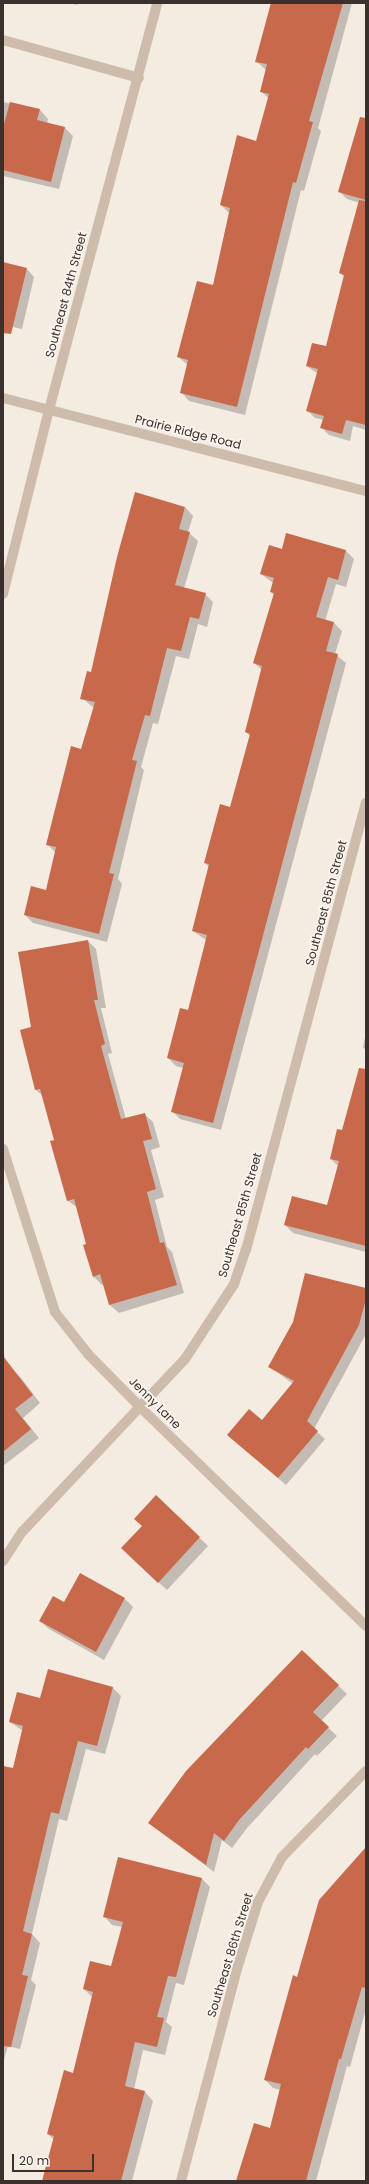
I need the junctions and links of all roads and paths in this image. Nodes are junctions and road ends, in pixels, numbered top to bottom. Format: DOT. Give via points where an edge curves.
graph roads {
  1 [pos="157,3"];
  2 [pos="3,40"];
  3 [pos="139,78"];
  4 [pos="3,398"];
  5 [pos="49,410"];
  6 [pos="366,491"];
  7 [pos="3,594"];
  8 [pos="366,803"];
  9 [pos="3,1149"];
  10 [pos="140,1407"];
  11 [pos="3,1561"];
  12 [pos="366,1626"];
  13 [pos="366,1771"];
  14 [pos="181,2181"];
  1 -- 3 [label="street, Southeast 84th Street"];
  2 -- 3 [label="street"];
  3 -- 5 [label="street, Southeast 84th Street"];
  4 -- 5 [label="street, Prairie Ridge Road"];
  5 -- 6 [label="street, Prairie Ridge Road"];
  5 -- 7 [label="street, Southeast 84th Street"];
  8 -- 10 [label="street, Southeast 85th Street" via="246,1250 234,1284 185,1359"];
  9 -- 10 [label="street, Jenny Lane" via="55,1312 88,1354"];
  10 -- 11 [label="street, Southeast 85th Street" via="22,1532"];
  10 -- 12 [label="street, Jenny Lane"];
  13 -- 14 [label="street, Southeast 86th Street" via="282,1857 258,1902 237,1969"];
}
